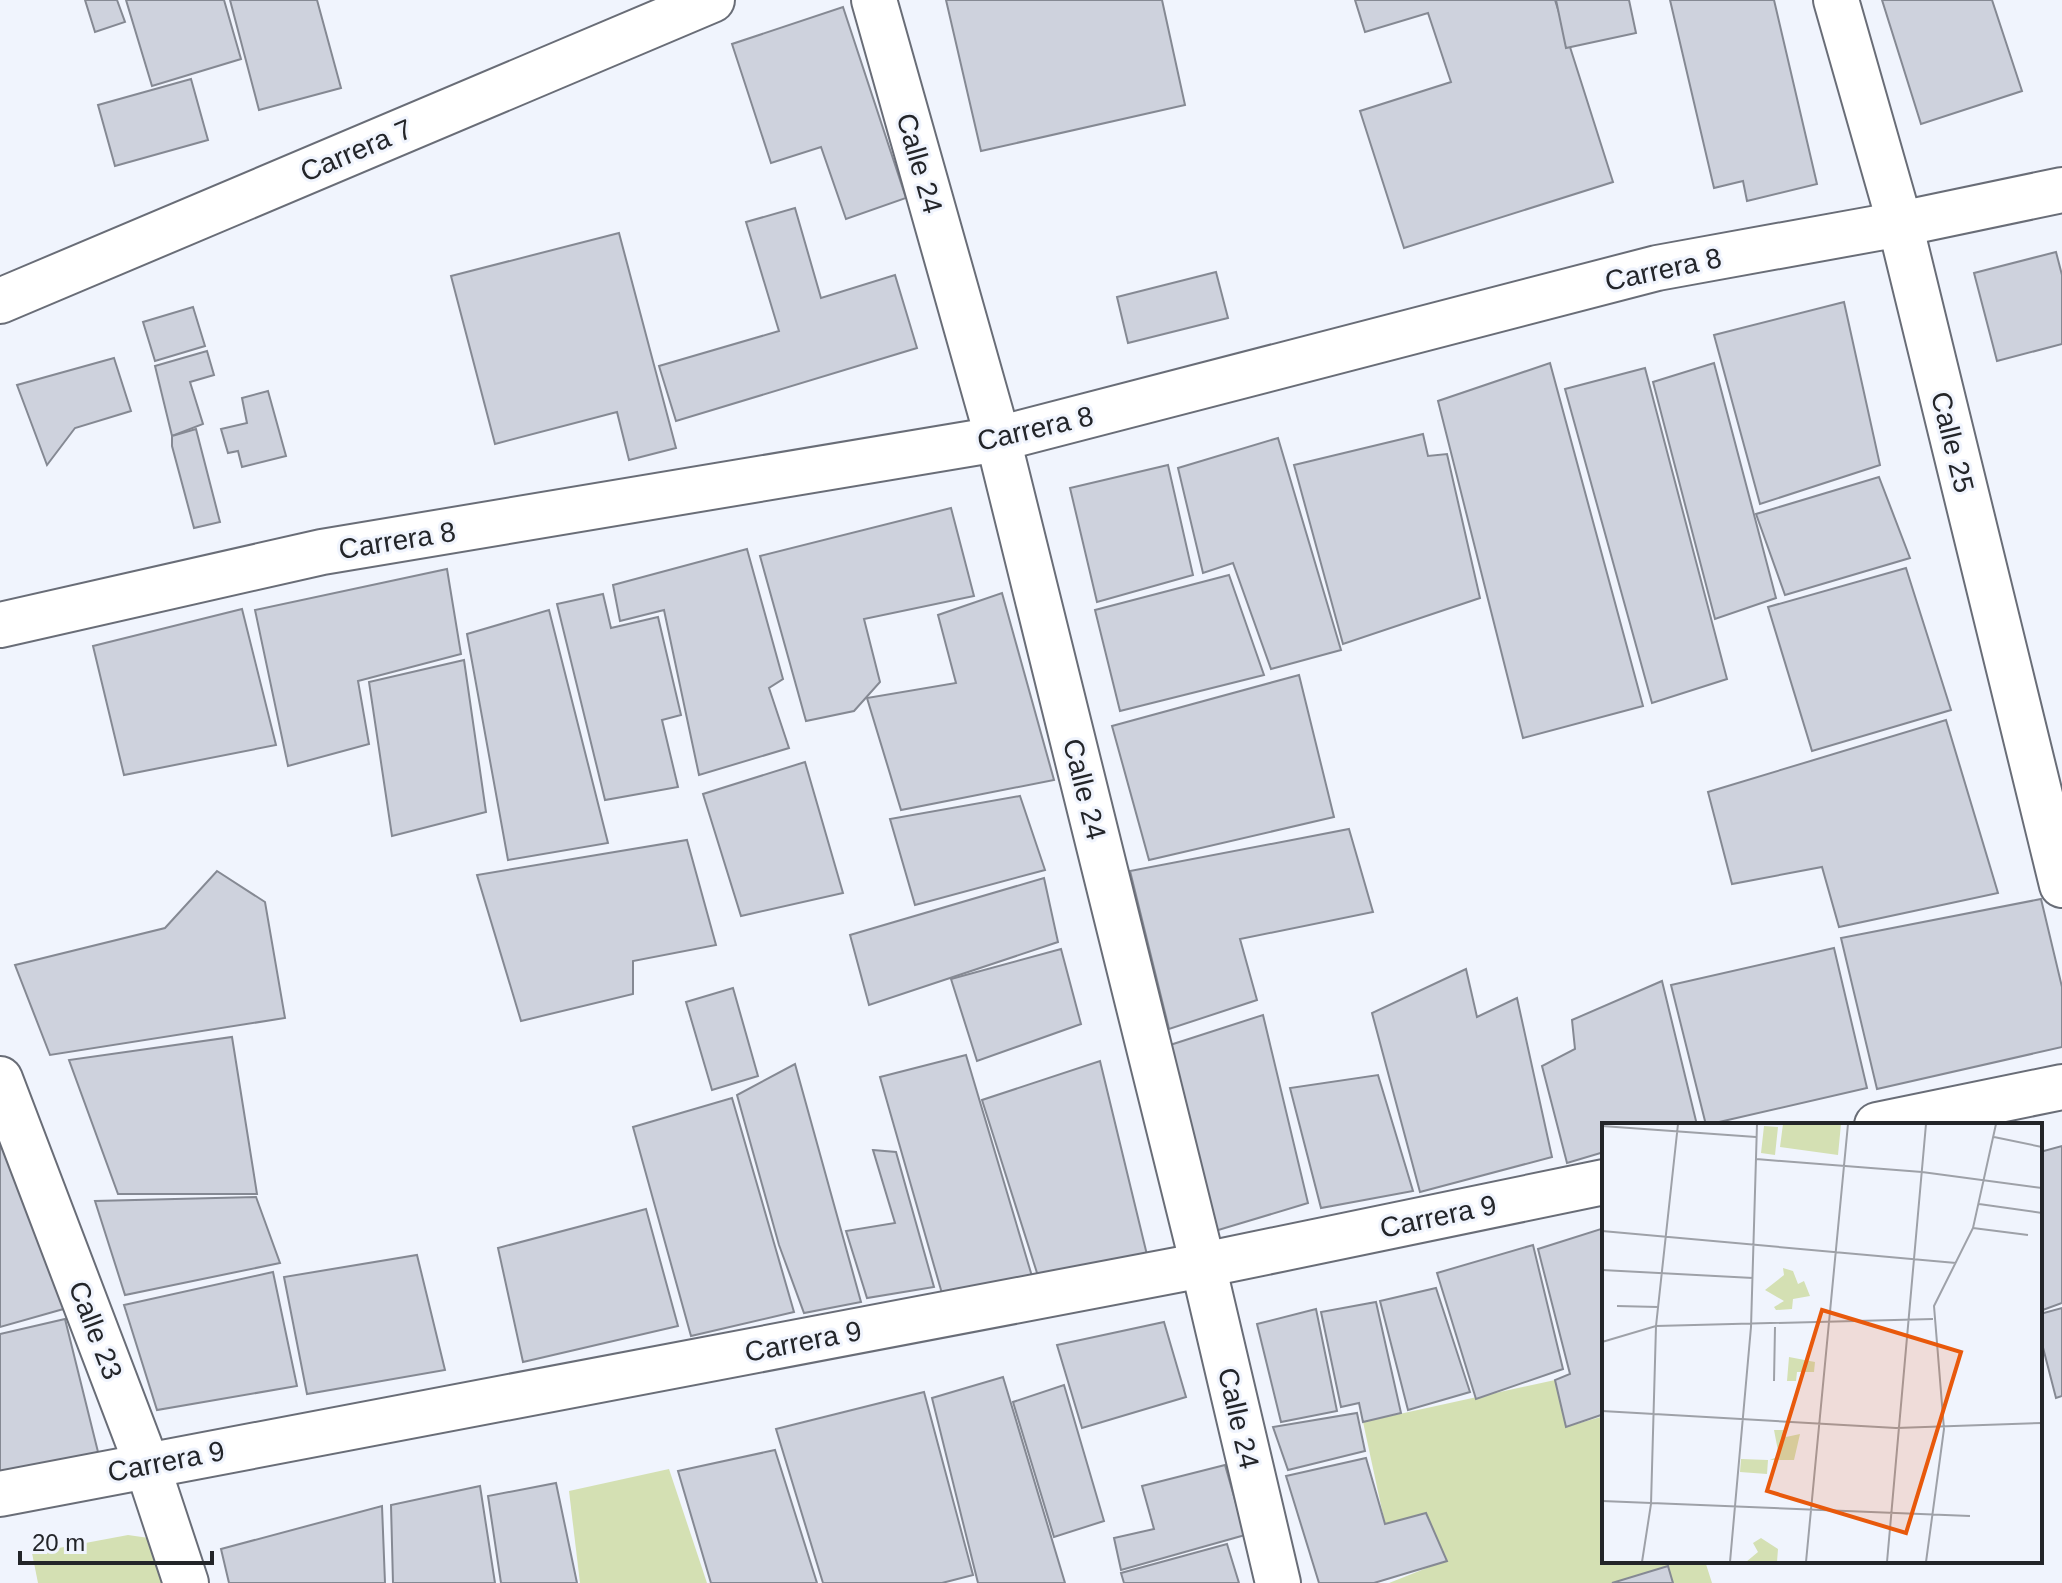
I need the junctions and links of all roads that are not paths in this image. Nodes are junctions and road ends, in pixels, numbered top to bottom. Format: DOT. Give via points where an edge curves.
graph roads {
  1 [pos="712,0"];
  2 [pos="874,0"];
  3 [pos="1836,0"];
  4 [pos="2062,190"];
  5 [pos="1900,224"];
  6 [pos="0,301"];
  7 [pos="998,439"];
  8 [pos="0,625"];
  9 [pos="2062,885"];
  10 [pos="0,1079"];
  11 [pos="2062,1087"];
  12 [pos="1887,1123"];
  13 [pos="1602,1182"];
  14 [pos="1203,1265"];
  15 [pos="147,1465"];
  16 [pos="0,1494"];
  17 [pos="186,1583"];
  18 [pos="1278,1583"];
  1 -- 6 [label="street, Carrera 7"];
  2 -- 7 [label="street, Calle 24"];
  3 -- 5 [label="street, Calle 25"];
  4 -- 5 [label="street, Carrera 8"];
  5 -- 7 [label="street, Carrera 8" via="1657,268"];
  5 -- 9 [label="street, Calle 25"];
  7 -- 8 [label="street, Carrera 8" via="322,552"];
  7 -- 14 [label="street, Calle 24"];
  10 -- 15 [label="street, Calle 23"];
  11 -- 12 [label="street"];
  13 -- 14 [label="street, Carrera 9"];
  14 -- 15 [label="street, Carrera 9"];
  14 -- 18 [label="street, Calle 24"];
  15 -- 16 [label="street, Carrera 9"];
  15 -- 17 [label="street, Calle 23"];
}
